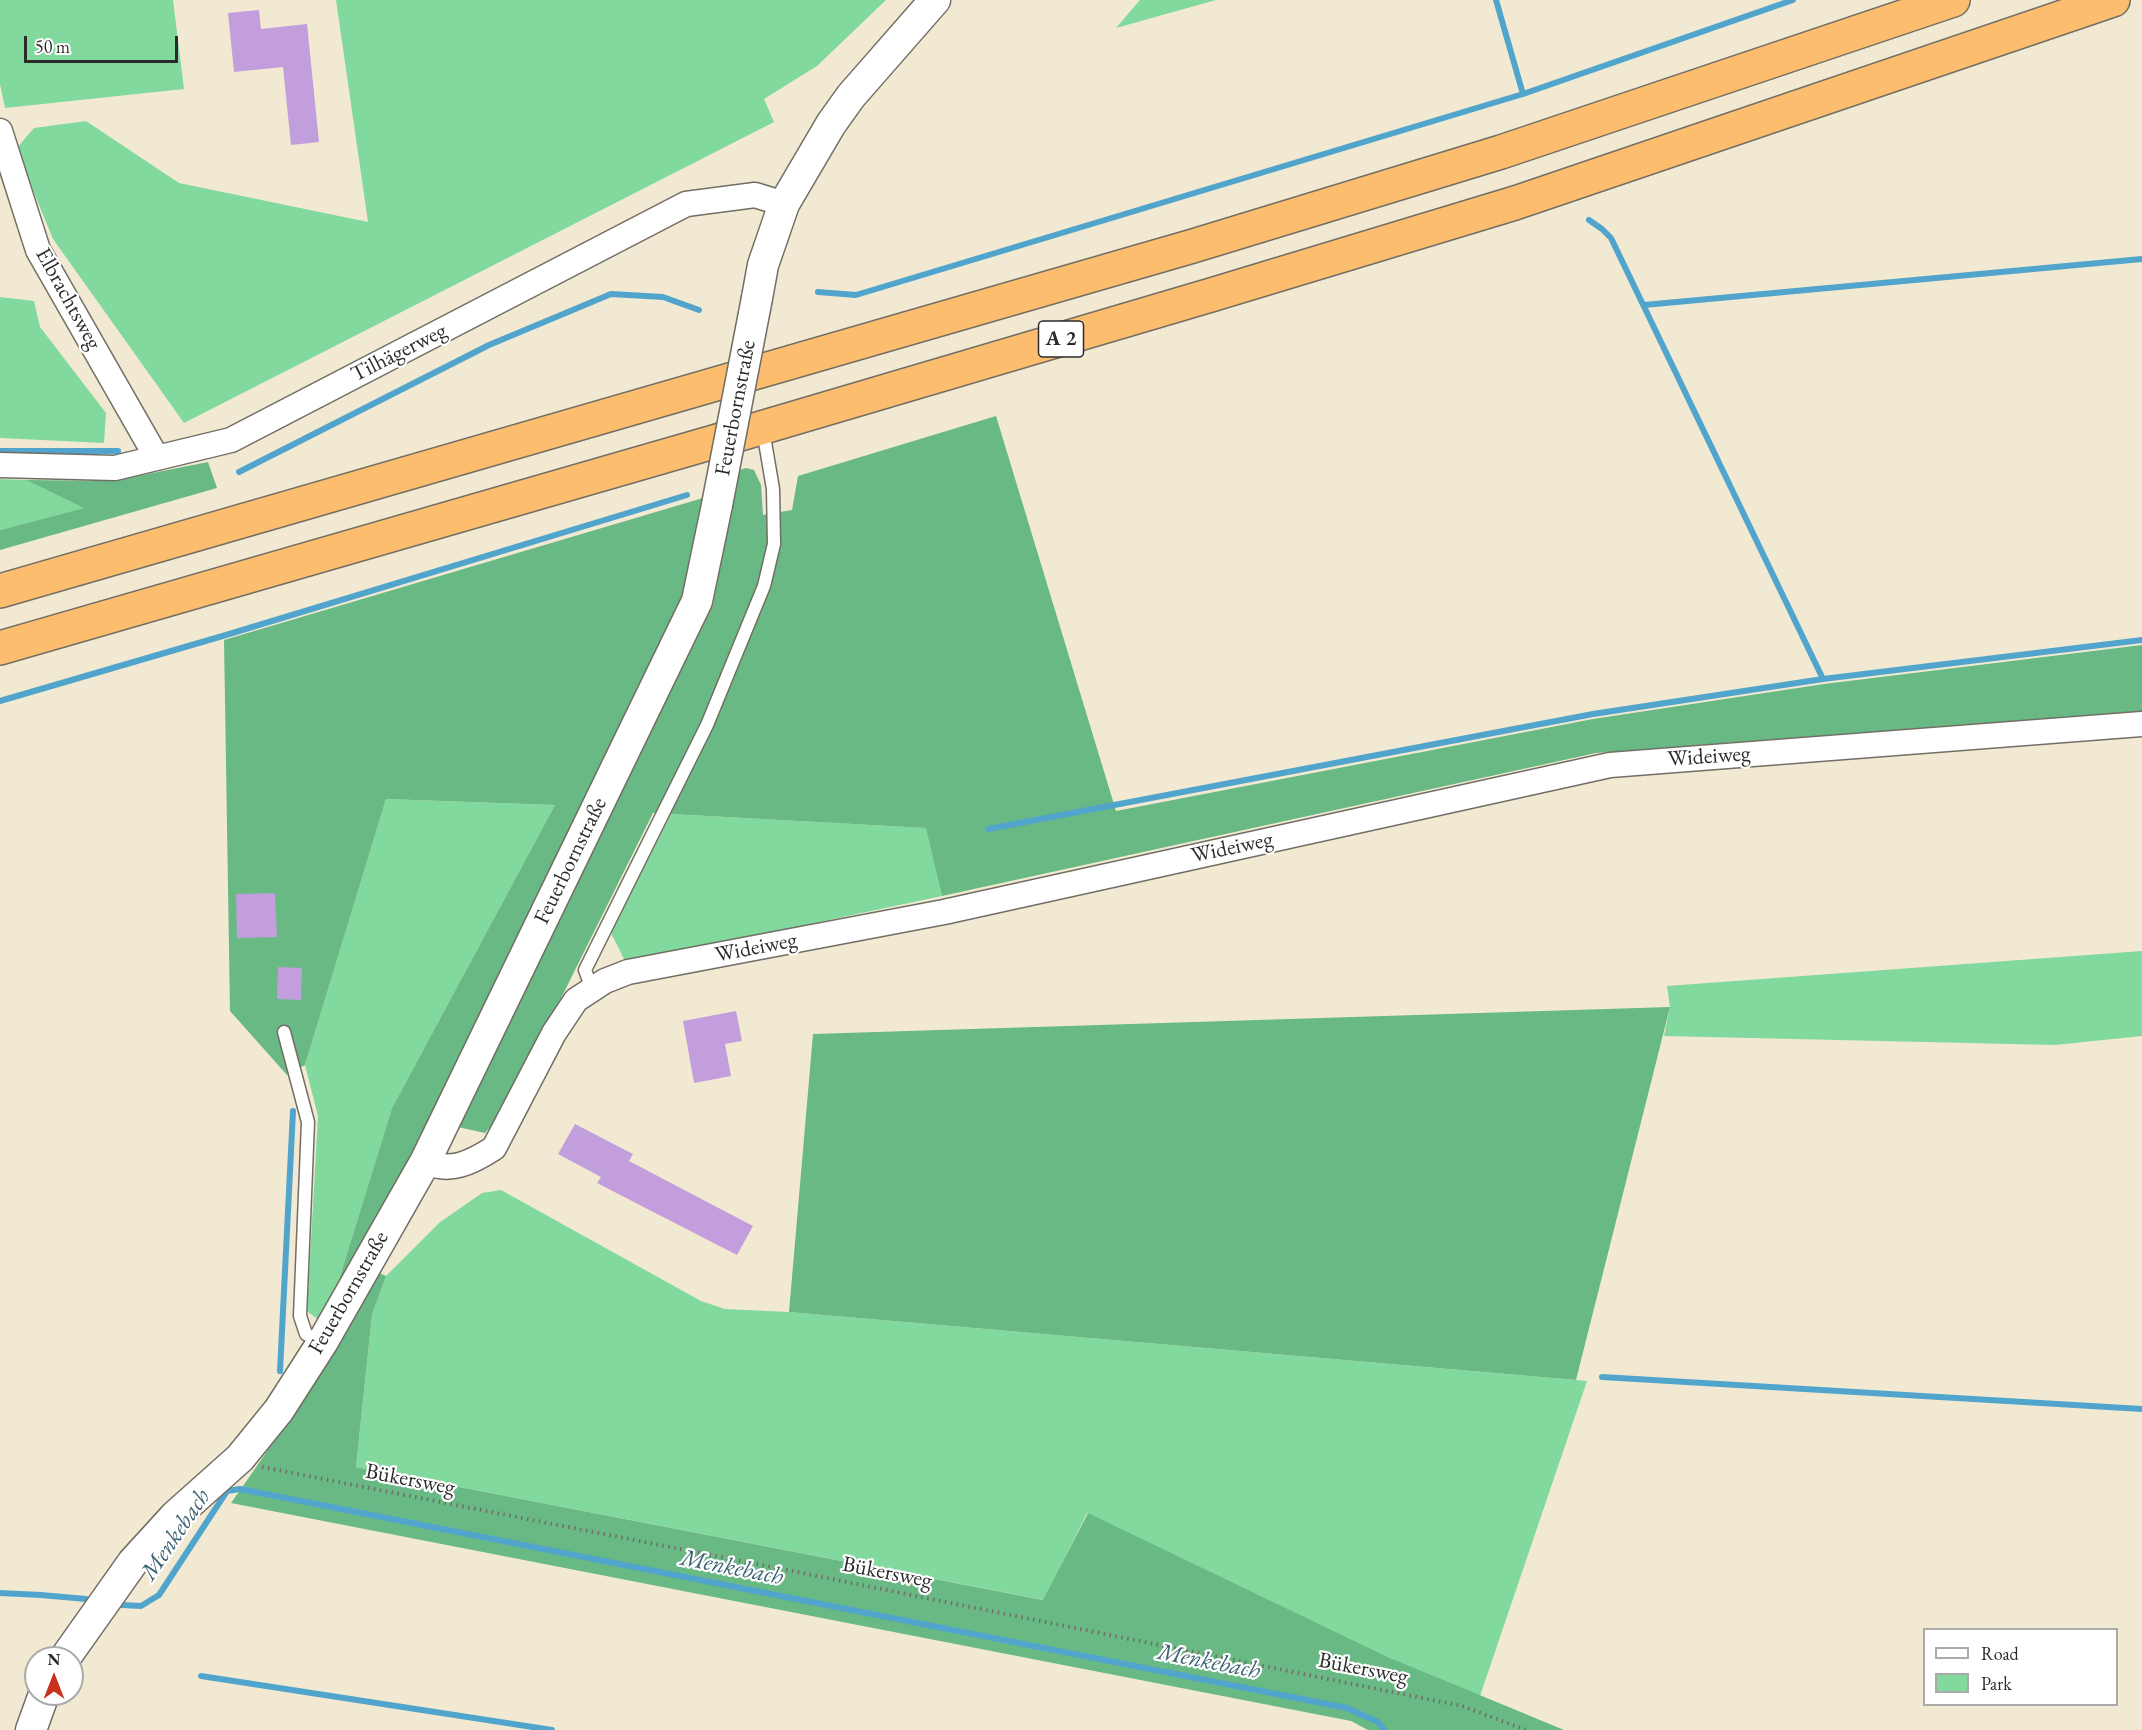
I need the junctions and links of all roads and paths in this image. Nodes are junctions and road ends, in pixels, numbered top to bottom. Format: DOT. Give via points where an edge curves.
graph roads {
  1 [pos="935,0"];
  2 [pos="1953,0"];
  3 [pos="2113,0"];
  4 [pos="0,131"];
  5 [pos="784,204"];
  6 [pos="763,427"];
  7 [pos="157,458"];
  8 [pos="0,465"];
  9 [pos="0,591"];
  10 [pos="0,648"];
  11 [pos="2142,724"];
  12 [pos="592,989"];
  13 [pos="284,1032"];
  14 [pos="424,1162"];
  15 [pos="322,1343"];
  16 [pos="240,1458"];
  17 [pos="74,1646"];
  18 [pos="40,1706"];
  19 [pos="31,1730"];
  20 [pos="1526,1730"];
  1 -- 5 [label="street, Feuerbornstraße" via="851,96"];
  2 -- 9 [label="highway, A 2" via="1501,152 1227,236"];
  3 -- 6 [label="highway, A 2" via="1515,203"];
  4 -- 7 [label="street, Elbrachtsweg" via="38,250"];
  5 -- 7 [label="street, Tilhägerweg" via="755,195 686,204 231,440"];
  5 -- 14 [label="street, Feuerbornstraße, bridge" via="763,265 697,601"];
  6 -- 10 [label="highway, A 2"];
  6 -- 12 [label="lane" via="773,489 774,544 764,586 708,724 585,970"];
  7 -- 8 [label="street, Tilhägerweg" via="115,468"];
  11 -- 12 [label="street, Wideiweg" via="1610,765 944,912 628,972"];
  12 -- 14 [label="street, Wideiweg" via="576,1000 554,1033 494,1148 478,1159 452,1168"];
  13 -- 15 [label="lane" via="308,1122 300,1316 306,1334"];
  14 -- 15 [label="street, Feuerbornstraße"];
  15 -- 16 [label="street, Feuerbornstraße" via="279,1410"];
  16 -- 17 [label="street, Feuerbornstraße" via="175,1516 133,1562"];
  16 -- 20 [label="path, Bükersweg" via="253,1466 1462,1706"];
  18 -- 19 [label="street"];
}
